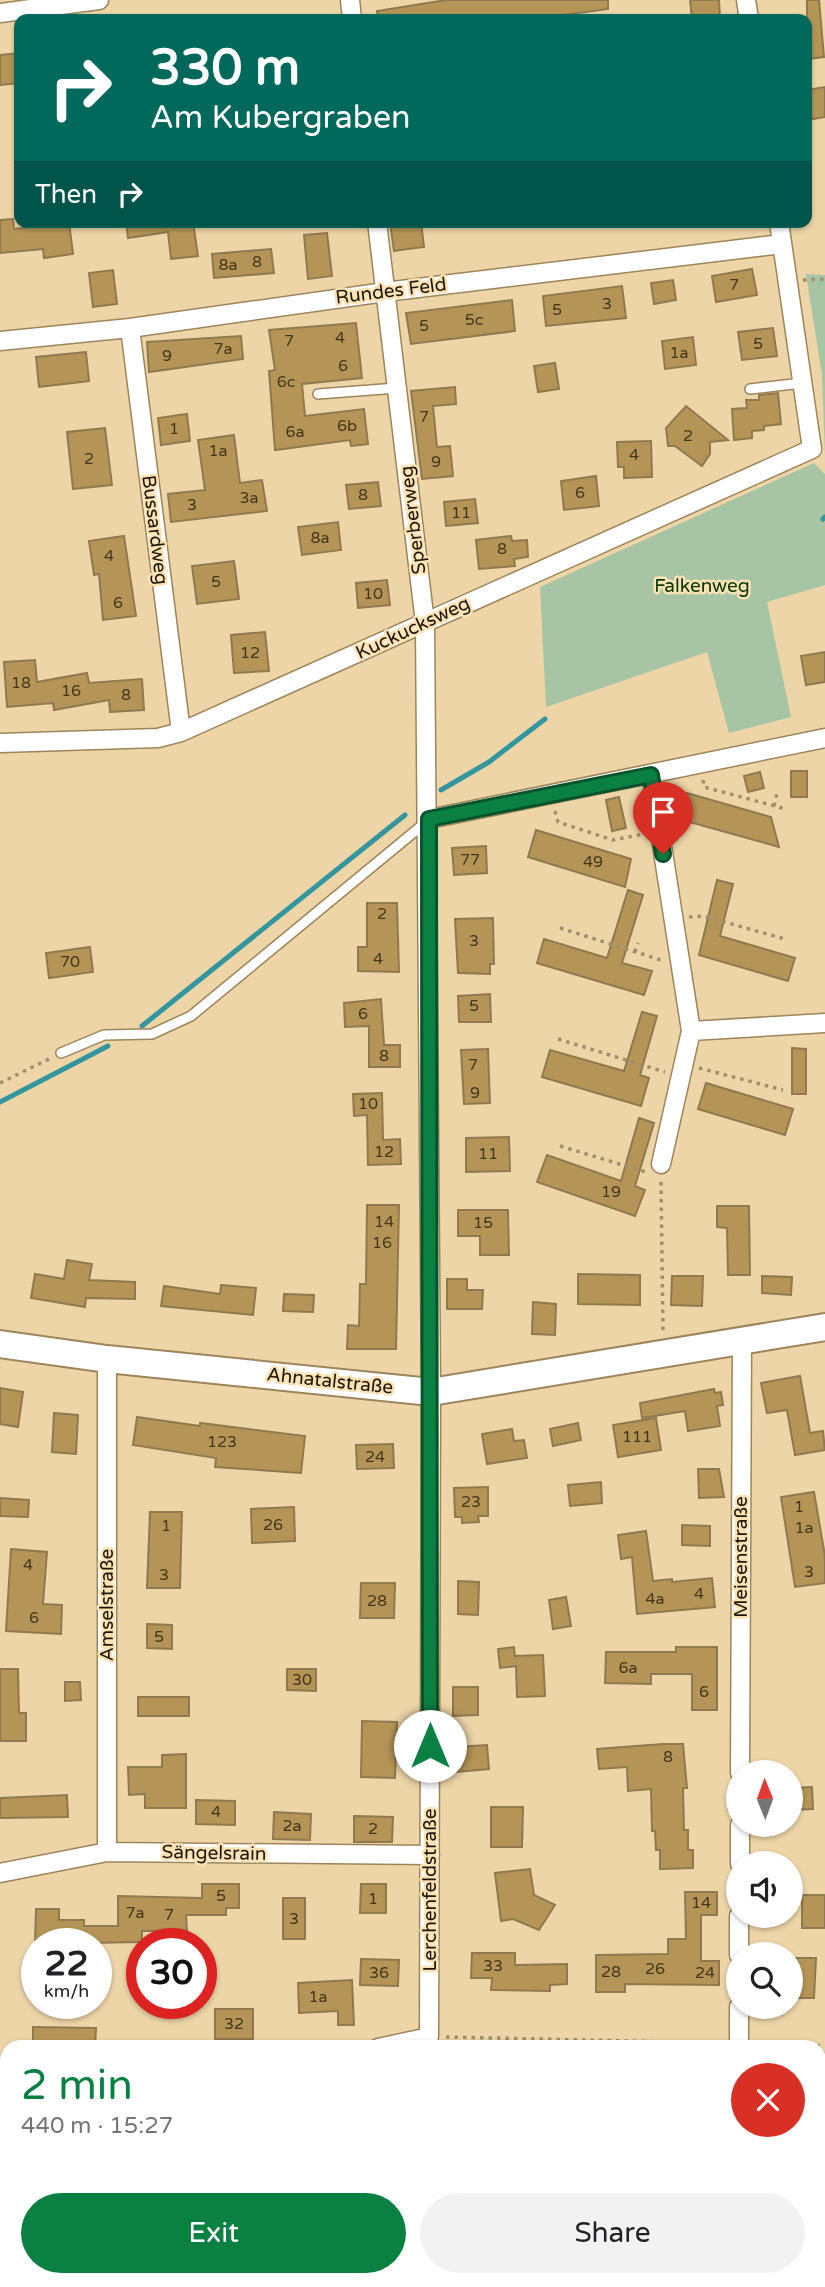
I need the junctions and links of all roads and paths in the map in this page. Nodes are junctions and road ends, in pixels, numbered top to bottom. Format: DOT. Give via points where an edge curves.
graph roads {
  1 [pos="99,0"];
  2 [pos="0,13"];
  3 [pos="378,228"];
  4 [pos="780,228"];
  5 [pos="782,244"];
  6 [pos="385,292"];
  7 [pos="130,328"];
  8 [pos="0,341"];
  9 [pos="802,383"];
  10 [pos="397,388"];
  11 [pos="750,389"];
  12 [pos="318,394"];
  13 [pos="425,623"];
  14 [pos="181,732"];
  15 [pos="825,738"];
  16 [pos="0,743"];
  17 [pos="701,765"];
  18 [pos="651,775"];
  19 [pos="777,793"];
  20 [pos="551,795"];
  21 [pos="774,806"];
  22 [pos="786,809"];
  23 [pos="429,819"];
  24 [pos="660,831"];
  25 [pos="673,918"];
  26 [pos="560,928"];
  27 [pos="785,939"];
  28 [pos="638,943"];
  29 [pos="635,952"];
  30 [pos="680,961"];
  31 [pos="825,1023"];
  32 [pos="691,1031"];
  33 [pos="558,1039"];
  34 [pos="61,1053"];
  35 [pos="682,1070"];
  36 [pos="0,1083"];
  37 [pos="780,1083"];
  38 [pos="559,1146"];
  39 [pos="661,1170"];
  40 [pos="825,1327"];
  41 [pos="742,1341"];
  42 [pos="0,1344"];
  43 [pos="663,1355"];
  44 [pos="107,1359"];
  45 [pos="431,1392"];
  46 [pos="740,1760"];
  47 [pos="107,1852"];
  48 [pos="430,1855"];
  49 [pos="0,1873"];
  50 [pos="739,2019"];
  51 [pos="429,2037"];
  52 [pos="415,2040"];
  53 [pos="584,2040"];
  54 [pos="739,2040"];
  1 -- 2 [label="street"];
  3 -- 6 [label="street, Sperberweg"];
  4 -- 5 [label="street"];
  5 -- 6 [label="street, Rundes Feld"];
  5 -- 9 [label="street"];
  6 -- 7 [label="street, Rundes Feld"];
  6 -- 10 [label="street, Sperberweg"];
  7 -- 8 [label="street, Rundes Feld"];
  7 -- 14 [label="street, Bussardweg"];
  9 -- 11 [label="lane"];
  9 -- 13 [label="street, Kuckucksweg" via="812,449"];
  10 -- 12 [label="lane"];
  10 -- 13 [label="street, Sperberweg"];
  13 -- 14 [label="street, Kuckucksweg"];
  13 -- 23 [label="street, Sperberweg"];
  14 -- 16 [label="street, Kuckucksweg" via="158,738"];
  15 -- 17 [label="street"];
  17 -- 18 [label="street"];
  17 -- 21 [label="path" via="704,786"];
  18 -- 20 [label="street"];
  18 -- 24 [label="street"];
  19 -- 21 [label="path"];
  20 -- 23 [label="street"];
  20 -- 24 [label="path" via="558,822 613,839"];
  21 -- 22 [label="path"];
  23 -- 34 [label="lane" via="191,1016 152,1034 104,1035"];
  23 -- 45 [label="street, Lerchenfeldstraße"];
  24 -- 25 [label="street"];
  25 -- 27 [label="path" via="703,916"];
  25 -- 30 [label="street"];
  26 -- 29 [label="path"];
  28 -- 29 [label="path"];
  29 -- 30 [label="path" via="665,962"];
  30 -- 32 [label="street"];
  31 -- 32 [label="street"];
  32 -- 35 [label="street"];
  33 -- 35 [label="path"];
  34 -- 36 [label="path"];
  35 -- 37 [label="path" via="781,1090"];
  35 -- 39 [label="street"];
  38 -- 39 [label="path"];
  39 -- 43 [label="path"];
  40 -- 41 [label="street, Ahnatalstraße"];
  41 -- 43 [label="street, Ahnatalstraße"];
  41 -- 46 [label="street, Meisenstraße"];
  42 -- 44 [label="street, Ahnatalstraße"];
  43 -- 45 [label="street, Ahnatalstraße"];
  44 -- 45 [label="street, Ahnatalstraße"];
  44 -- 47 [label="street, Amselstraße"];
  45 -- 48 [label="street, Lerchenfeldstraße"];
  47 -- 48 [label="street, Sängelsrain"];
  47 -- 49 [label="street, Sängelsrain"];
  48 -- 51 [label="street, Lerchenfeldstraße"];
  50 -- 54 [label="street"];
  51 -- 52 [label="street"];
  51 -- 53 [label="path"];
}
